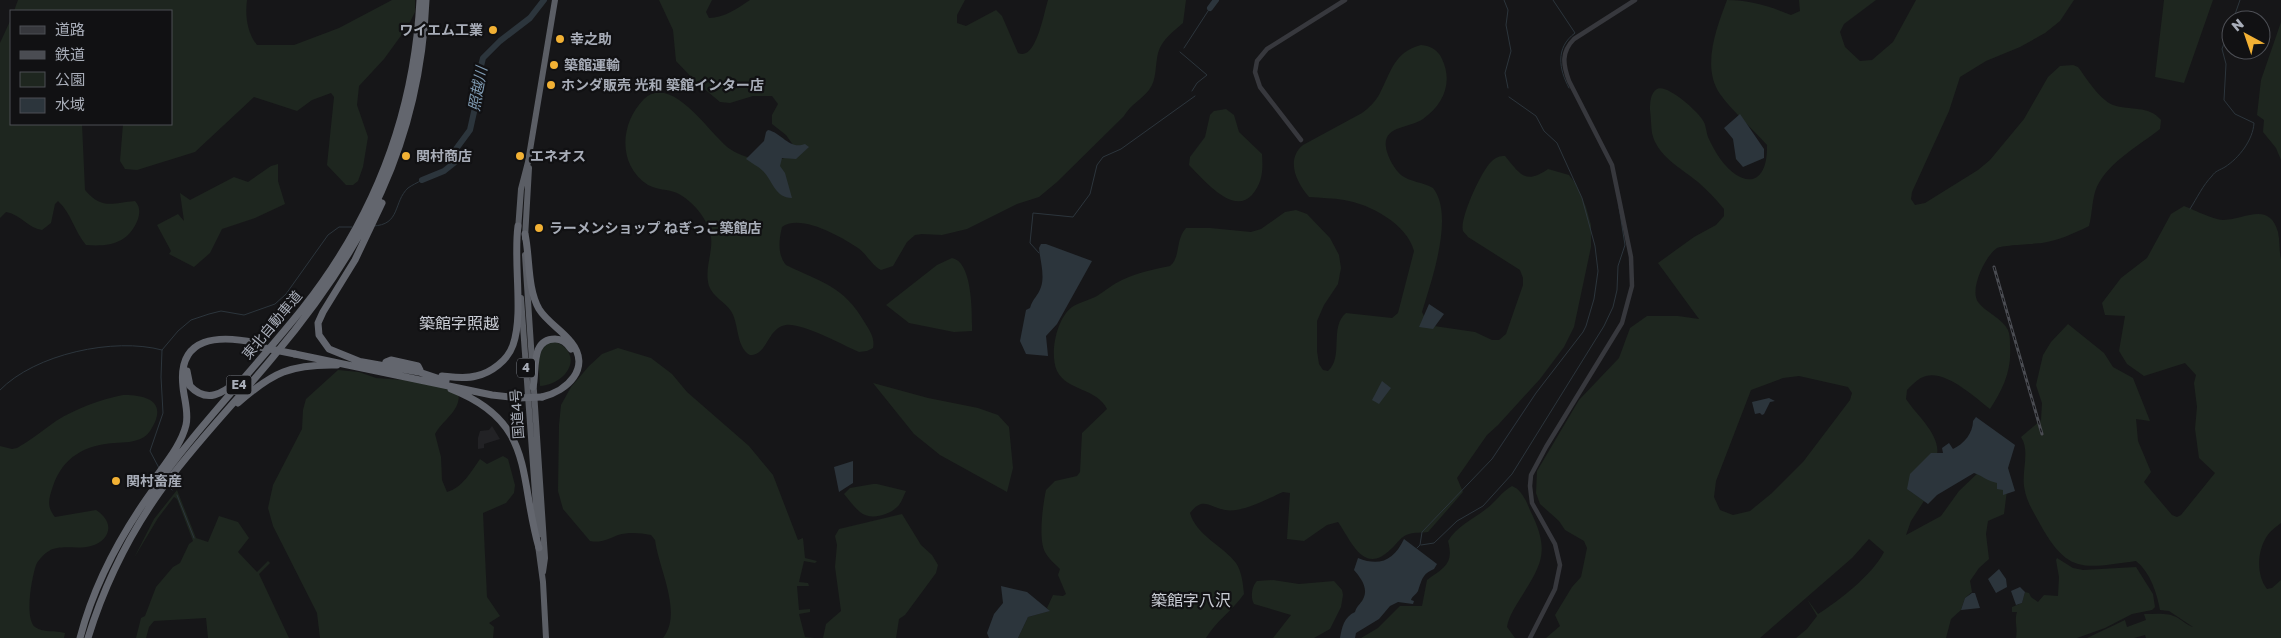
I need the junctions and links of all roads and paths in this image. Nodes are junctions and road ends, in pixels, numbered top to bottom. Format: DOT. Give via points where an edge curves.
graph roads {
  1 [pos="420,0"];
  2 [pos="426,0"];
  3 [pos="555,0"];
  4 [pos="1345,0"];
  5 [pos="1635,0"];
  6 [pos="1301,140"];
  7 [pos="528,162"];
  8 [pos="371,213"];
  9 [pos="518,226"];
  10 [pos="363,231"];
  11 [pos="525,234"];
  12 [pos="256,344"];
  13 [pos="362,365"];
  14 [pos="252,370"];
  15 [pos="428,376"];
  16 [pos="533,387"];
  17 [pos="542,395"];
  18 [pos="206,435"];
  19 [pos="122,540"];
  20 [pos="539,548"];
  21 [pos="543,576"];
  22 [pos="80,638"];
  23 [pos="88,638"];
  24 [pos="546,638"];
  25 [pos="1530,638"];
  1 -- 8 [label="highway, 東北自動車道 / E4" via="416,53 403,113"];
  2 -- 8 [label="highway" via="420,63 403,139 391,179"];
  3 -- 7 [label="highway, 国道4号 / 4"];
  4 -- 6 [label="street" via="1267,49 1257,62 1255,72 1260,87"];
  5 -- 25 [label="street" via="1574,39 1564,58 1569,81 1612,164 1630,257 1632,286 1622,323 1531,475 1532,503 1555,544 1560,565 1555,589"];
  7 -- 9 [label="highway, 国道4号 / 4" via="521,189"];
  7 -- 11 [label="highway, 国道4号 / 4"];
  8 -- 10 [label="highway, 東北自動車道 / E4"];
  8 -- 10 [label="highway"];
  9 -- 15 [label="highway" via="518,319 513,347 496,367 476,376"];
  9 -- 20 [label="highway, 国道4号 / 4"];
  10 -- 13 [label="highway" via="355,260 318,323 319,335 329,348"];
  10 -- 14 [label="highway, 東北自動車道 / E4"];
  10 -- 18 [label="highway, 東北自動車道 / E4" via="307,316"];
  11 -- 16 [label="highway, 国道4号 / 4"];
  11 -- 17 [label="highway" via="534,296 539,309 573,344 578,361 575,376 567,386"];
  12 -- 13 [label="highway, bridge"];
  12 -- 14 [label="highway" via="224,342 207,345 192,358 187,377 195,391 211,396 226,390"];
  12 -- 19 [label="highway" via="220,338 208,340 191,352 185,361 182,386 186,425"];
  13 -- 15 [label="highway" via="388,373"];
  13 -- 15 [label="highway" via="382,363"];
  13 -- 18 [label="highway" via="302,366 277,374 252,391"];
  14 -- 19 [label="highway, 東北自動車道 / E4" via="167,470"];
  15 -- 17 [label="highway, bridge" via="492,395"];
  15 -- 20 [label="highway" via="478,402 495,414 510,432 523,464"];
  16 -- 17 [label="highway" via="535,359 541,345 553,339 566,343 572,351 573,370 562,385"];
  16 -- 21 [label="highway, 国道4号 / 4" via="545,558"];
  18 -- 23 [label="highway, 東北自動車道 / E4" via="145,514 105,590"];
  19 -- 22 [label="highway, 東北自動車道 / E4" via="98,587"];
  20 -- 21 [label="highway, 国道4号 / 4"];
  21 -- 24 [label="highway, 国道4号 / 4"];
}
